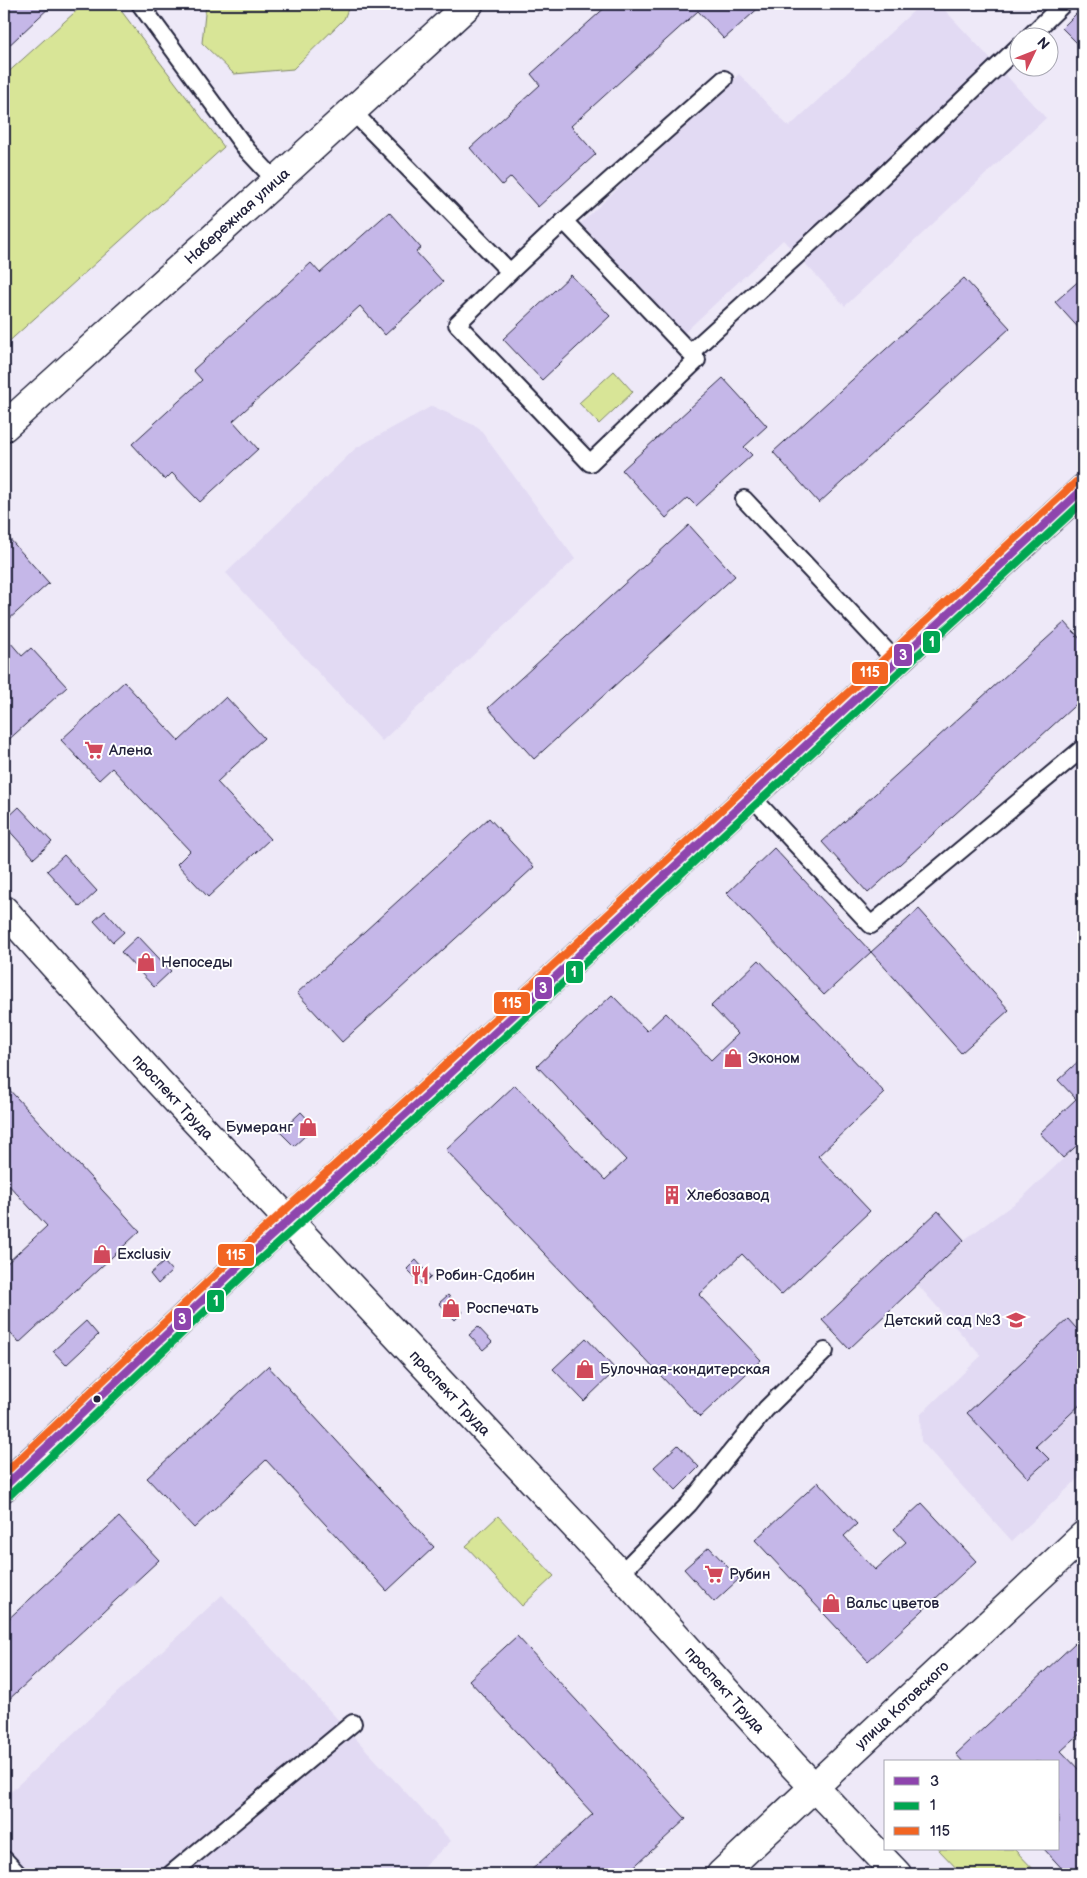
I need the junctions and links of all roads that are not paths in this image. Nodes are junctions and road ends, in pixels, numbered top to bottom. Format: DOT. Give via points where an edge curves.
graph roads {
  1 [pos="140,4"];
  2 [pos="469,4"];
  3 [pos="1063,4"];
  4 [pos="1038,28"];
  5 [pos="1010,55"];
  6 [pos="724,79"];
  7 [pos="352,111"];
  8 [pos="276,181"];
  9 [pos="564,221"];
  10 [pos="510,272"];
  11 [pos="690,353"];
  12 [pos="4,426"];
  13 [pos="1083,489"];
  14 [pos="744,499"];
  15 [pos="896,661"];
  16 [pos="1083,748"];
  17 [pos="751,796"];
  18 [pos="4,910"];
  19 [pos="288,1221"];
  20 [pos="825,1351"];
  21 [pos="4,1487"];
  22 [pos="1083,1536"];
  23 [pos="620,1574"];
  24 [pos="354,1723"];
  25 [pos="813,1787"];
  26 [pos="4,1859"];
  27 [pos="18,1874"];
  28 [pos="171,1874"];
  29 [pos="720,1874"];
  30 [pos="897,1874"];
  1 -- 8 [label="lane" via="247,150"];
  2 -- 7 [label="street, Набережная улица"];
  3 -- 4 [label="lane"];
  5 -- 11 [label="lane" via="859,199"];
  6 -- 9 [label="lane"];
  7 -- 8 [label="street, Набережная улица"];
  7 -- 10 [label="lane"];
  8 -- 12 [label="street, Набережная улица"];
  9 -- 10 [label="lane"];
  9 -- 11 [label="lane"];
  10 -- 11 [label="lane" via="456,324 590,463 697,360"];
  13 -- 15 [label="street"];
  14 -- 15 [label="lane"];
  15 -- 17 [label="street"];
  16 -- 17 [label="lane" via="871,925"];
  17 -- 19 [label="street"];
  18 -- 19 [label="street, проспект Труда"];
  19 -- 21 [label="street"];
  19 -- 23 [label="street, проспект Труда"];
  20 -- 23 [label="lane" via="766,1409 689,1504"];
  22 -- 25 [label="street, улица Котовского"];
  23 -- 25 [label="street, проспект Труда"];
  24 -- 28 [label="lane"];
  25 -- 29 [label="street, улица Котовского"];
  25 -- 30 [label="street, проспект Труда"];
  26 -- 27 [label="lane"];
}
